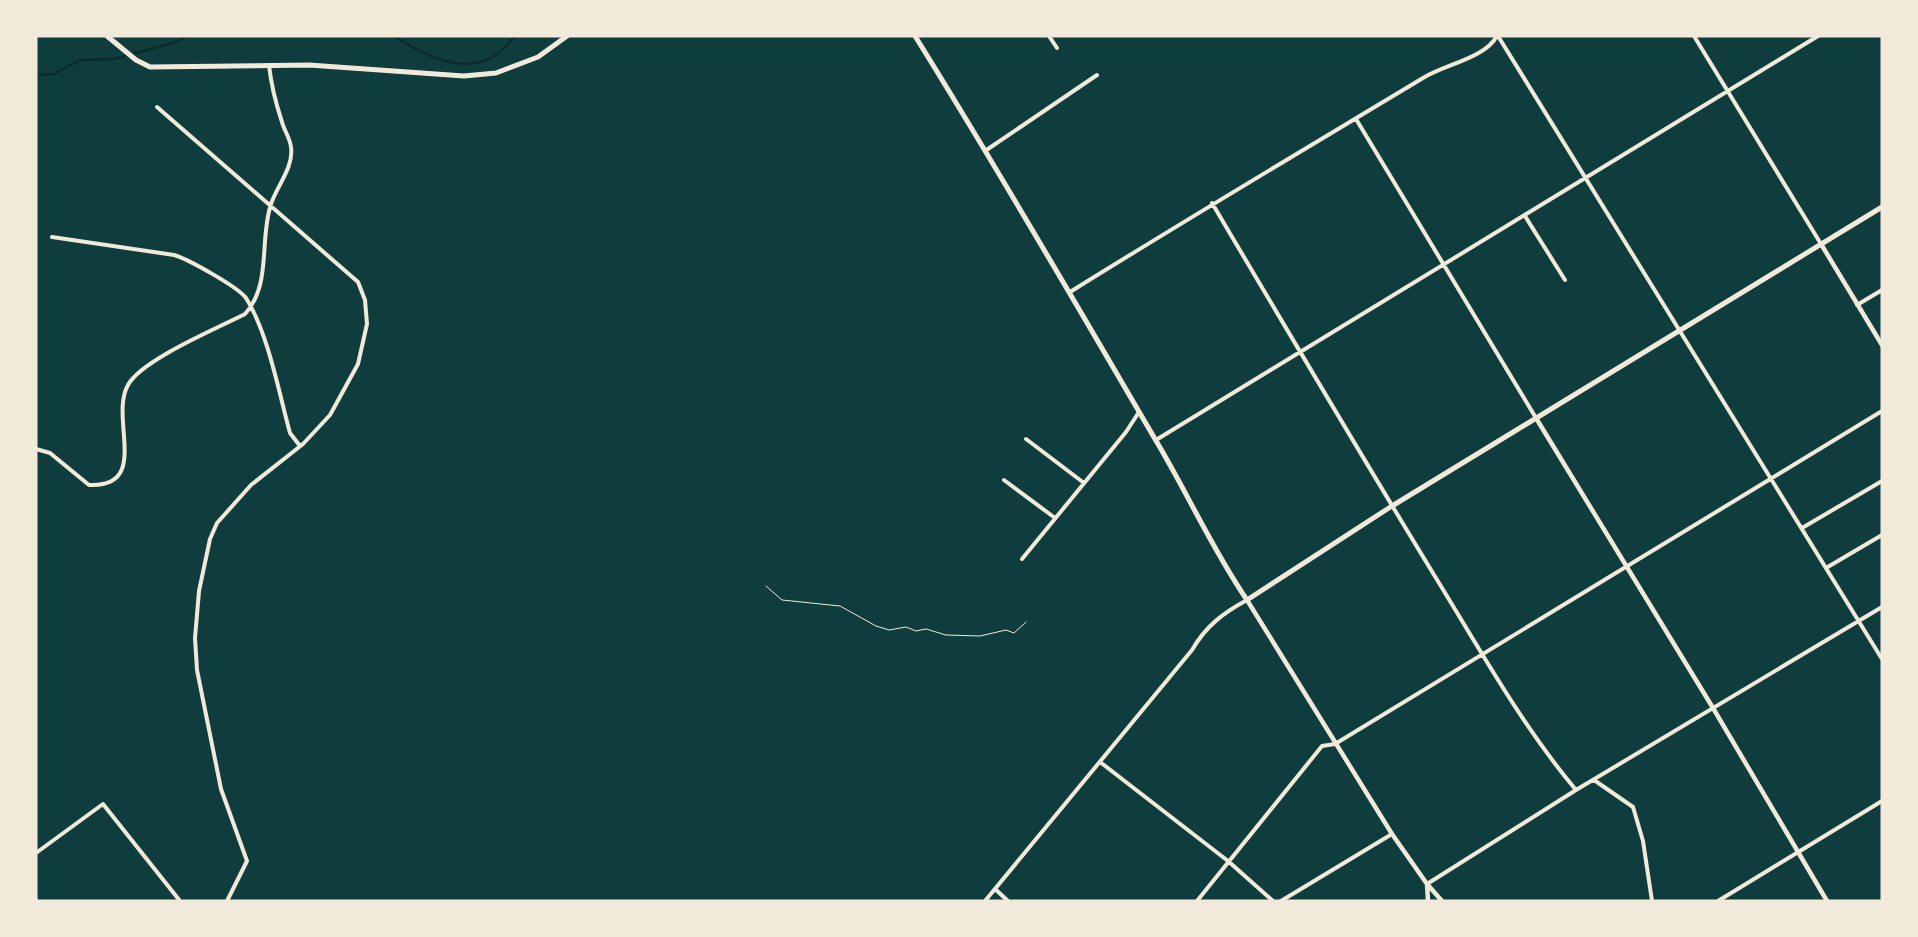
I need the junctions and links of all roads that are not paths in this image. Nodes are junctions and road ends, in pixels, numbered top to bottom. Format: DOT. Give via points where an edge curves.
graph roads {
  1 [pos="107,36"];
  2 [pos="567,36"];
  3 [pos="915,36"];
  4 [pos="1049,36"];
  5 [pos="1498,36"];
  6 [pos="1694,36"];
  7 [pos="1818,36"];
  8 [pos="1056,48"];
  9 [pos="269,65"];
  10 [pos="1097,75"];
  11 [pos="1728,92"];
  12 [pos="157,107"];
  13 [pos="1356,119"];
  14 [pos="985,151"];
  15 [pos="1585,179"];
  16 [pos="1212,203"];
  17 [pos="271,204"];
  18 [pos="1882,207"];
  19 [pos="1525,216"];
  20 [pos="52,237"];
  21 [pos="1821,244"];
  22 [pos="1443,265"];
  23 [pos="1565,280"];
  24 [pos="1882,290"];
  25 [pos="1070,292"];
  26 [pos="1858,305"];
  27 [pos="251,308"];
  28 [pos="1680,330"];
  29 [pos="1882,345"];
  30 [pos="1300,352"];
  31 [pos="1882,411"];
  32 [pos="1139,412"];
  33 [pos="1536,418"];
  34 [pos="1026,439"];
  35 [pos="1156,440"];
  36 [pos="300,446"];
  37 [pos="36,449"];
  38 [pos="1771,477"];
  39 [pos="1004,480"];
  40 [pos="1882,481"];
  41 [pos="1084,483"];
  42 [pos="1392,506"];
  43 [pos="1055,518"];
  44 [pos="1802,528"];
  45 [pos="1882,535"];
  46 [pos="1022,559"];
  47 [pos="1626,566"];
  48 [pos="1826,568"];
  49 [pos="1247,600"];
  50 [pos="1882,607"];
  51 [pos="1858,620"];
  52 [pos="1483,654"];
  53 [pos="1882,659"];
  54 [pos="1713,708"];
  55 [pos="1335,744"];
  56 [pos="1100,762"];
  57 [pos="1594,780"];
  58 [pos="1576,790"];
  59 [pos="1882,801"];
  60 [pos="1392,834"];
  61 [pos="1797,852"];
  62 [pos="36,853"];
  63 [pos="1228,861"];
  64 [pos="1427,884"];
  65 [pos="995,890"];
  66 [pos="180,901"];
  67 [pos="227,901"];
  68 [pos="985,901"];
  69 [pos="1008,901"];
  70 [pos="1197,901"];
  71 [pos="1273,901"];
  72 [pos="1282,901"];
  73 [pos="1428,901"];
  74 [pos="1442,901"];
  75 [pos="1652,901"];
  76 [pos="1718,901"];
  77 [pos="1827,901"];
  1 -- 9 [label="main road" via="146,66"];
  2 -- 9 [label="main road" via="538,57 496,73 464,76 340,66"];
  3 -- 14 [label="main road"];
  4 -- 8 [label="street"];
  5 -- 13 [label="street" via="1486,50 1433,72"];
  5 -- 15 [label="street"];
  6 -- 11 [label="street"];
  7 -- 11 [label="street"];
  9 -- 17 [label="street" via="292,158"];
  10 -- 14 [label="street"];
  11 -- 15 [label="street"];
  11 -- 21 [label="street"];
  12 -- 17 [label="street"];
  13 -- 16 [label="street"];
  13 -- 22 [label="street"];
  14 -- 25 [label="main road"];
  15 -- 19 [label="street"];
  15 -- 28 [label="street"];
  16 -- 25 [label="street"];
  16 -- 30 [label="street"];
  17 -- 27 [label="street" via="262,274"];
  17 -- 36 [label="street" via="358,282 365,300 367,324 358,364 330,415"];
  18 -- 21 [label="main road"];
  19 -- 22 [label="street"];
  19 -- 23 [label="street"];
  20 -- 27 [label="street" via="188,259 245,296"];
  21 -- 26 [label="street"];
  21 -- 28 [label="main road"];
  22 -- 30 [label="street"];
  22 -- 33 [label="street"];
  24 -- 26 [label="street"];
  25 -- 32 [label="main road"];
  26 -- 29 [label="street"];
  27 -- 36 [label="street" via="263,335 290,433"];
  27 -- 37 [label="street" via="164,356 128,383 122,398 125,460 119,476 110,484 88,484 50,453"];
  28 -- 33 [label="main road"];
  28 -- 38 [label="street"];
  30 -- 35 [label="street"];
  30 -- 42 [label="street"];
  31 -- 38 [label="street"];
  32 -- 35 [label="main road"];
  32 -- 41 [label="street"];
  33 -- 42 [label="main road"];
  33 -- 47 [label="street"];
  34 -- 41 [label="street"];
  35 -- 49 [label="main road"];
  36 -- 67 [label="street" via="251,485 217,523 210,539 199,591 195,638 197,670 221,789 246,861"];
  38 -- 44 [label="street"];
  38 -- 47 [label="street"];
  39 -- 43 [label="street"];
  40 -- 44 [label="street"];
  41 -- 43 [label="street"];
  42 -- 49 [label="main road"];
  42 -- 52 [label="street"];
  43 -- 46 [label="street"];
  44 -- 48 [label="street"];
  45 -- 48 [label="street"];
  47 -- 52 [label="street"];
  47 -- 54 [label="street"];
  48 -- 51 [label="street"];
  49 -- 55 [label="street"];
  49 -- 56 [label="street" via="1224,612 1210,625"];
  50 -- 51 [label="street"];
  51 -- 53 [label="street"];
  51 -- 54 [label="street"];
  52 -- 55 [label="street"];
  52 -- 58 [label="street" via="1554,765"];
  54 -- 57 [label="street"];
  54 -- 61 [label="street"];
  55 -- 60 [label="street"];
  55 -- 63 [label="street" via="1322,746"];
  56 -- 63 [label="street"];
  56 -- 65 [label="street"];
  57 -- 58 [label="street"];
  57 -- 75 [label="street" via="1633,807 1643,841"];
  58 -- 64 [label="street"];
  59 -- 61 [label="street"];
  60 -- 64 [label="street"];
  60 -- 72 [label="street"];
  61 -- 76 [label="street"];
  61 -- 77 [label="street"];
  62 -- 66 [label="street" via="103,804"];
  63 -- 70 [label="street"];
  63 -- 71 [label="street"];
  64 -- 73 [label="street"];
  64 -- 74 [label="street"];
  65 -- 68 [label="street"];
  65 -- 69 [label="street"];
}
